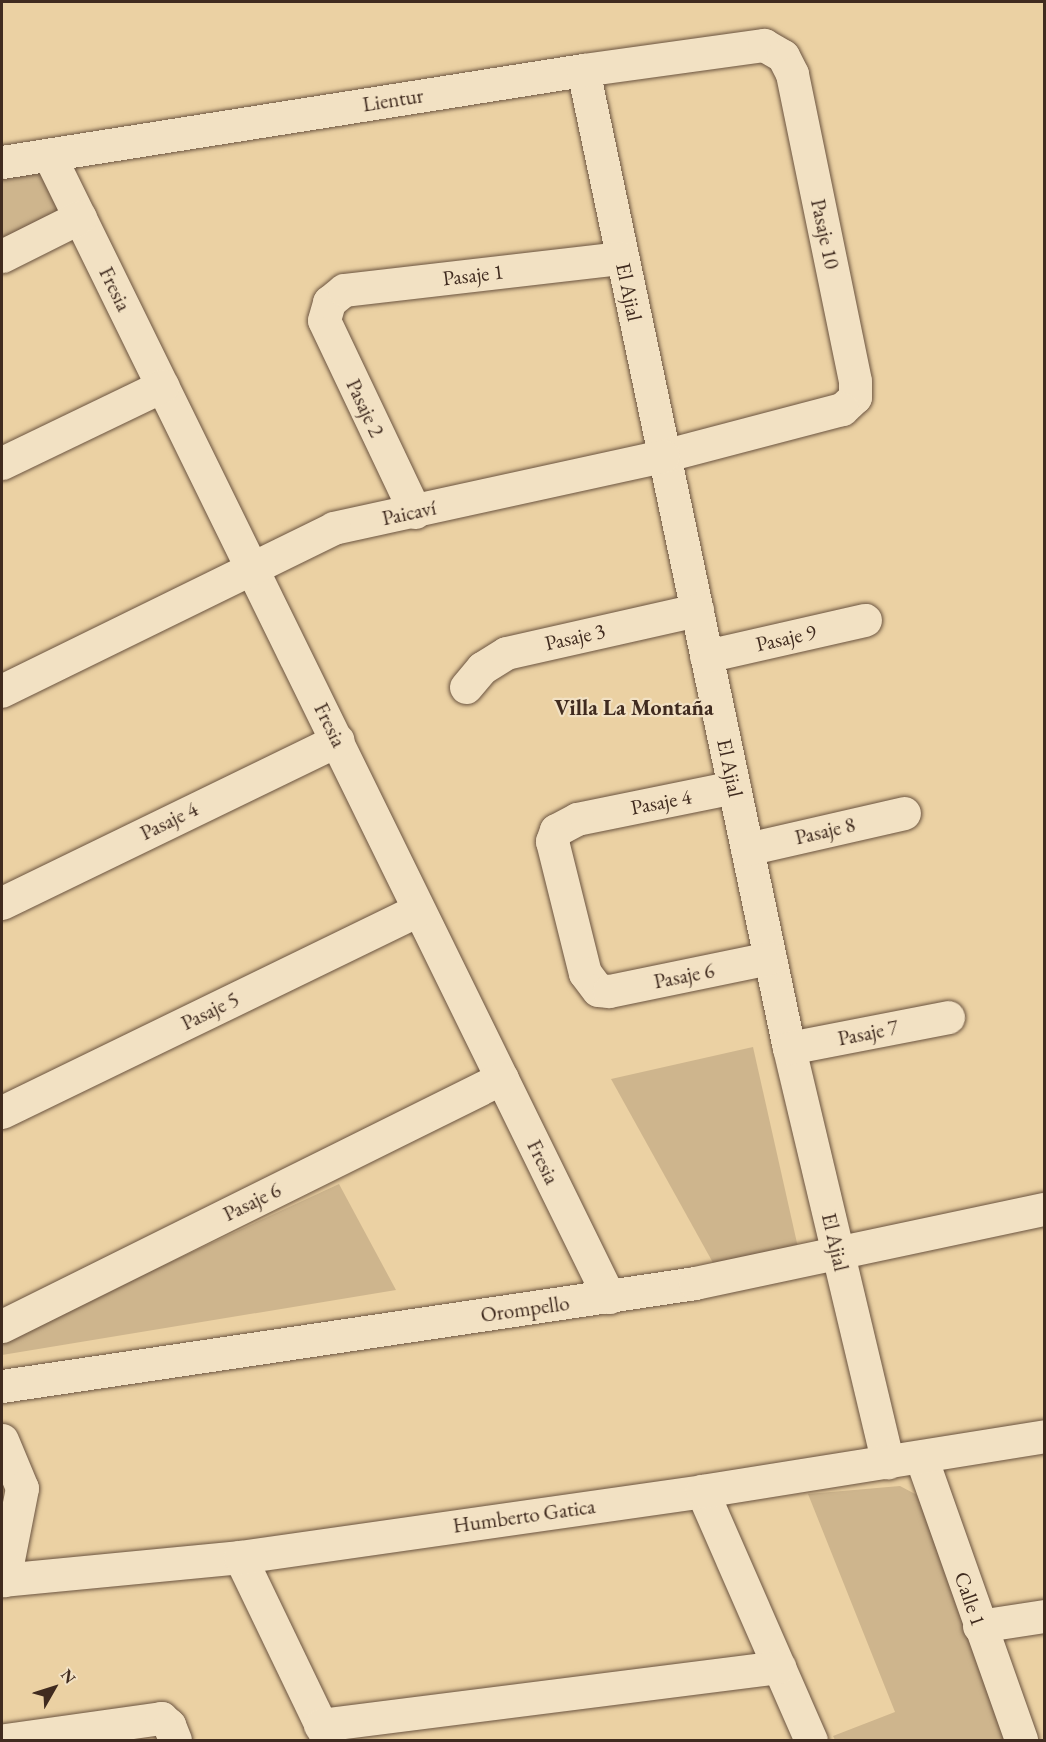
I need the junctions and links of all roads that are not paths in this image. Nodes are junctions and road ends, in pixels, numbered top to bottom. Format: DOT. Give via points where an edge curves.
graph roads {
  1 [pos="783,56"];
  2 [pos="583,70"];
  3 [pos="49,155"];
  4 [pos="2,162"];
  5 [pos="80,218"];
  6 [pos="2,256"];
  7 [pos="622,258"];
  8 [pos="329,302"];
  9 [pos="162,386"];
  10 [pos="842,408"];
  11 [pos="663,456"];
  12 [pos="2,463"];
  13 [pos="415,512"];
  14 [pos="252,568"];
  15 [pos="697,610"];
  16 [pos="865,620"];
  17 [pos="706,656"];
  18 [pos="466,687"];
  19 [pos="2,691"];
  20 [pos="337,740"];
  21 [pos="734,788"];
  22 [pos="904,813"];
  23 [pos="747,849"];
  24 [pos="2,903"];
  25 [pos="418,910"];
  26 [pos="770,958"];
  27 [pos="598,990"];
  28 [pos="948,1017"];
  29 [pos="789,1048"];
  30 [pos="502,1078"];
  31 [pos="2,1112"];
  32 [pos="1044,1209"];
  33 [pos="837,1251"];
  34 [pos="609,1297"];
  35 [pos="2,1326"];
  36 [pos="2,1386"];
  37 [pos="1044,1436"];
  38 [pos="2,1440"];
  39 [pos="921,1457"];
  40 [pos="888,1462"];
  41 [pos="702,1491"];
  42 [pos="240,1557"];
  43 [pos="3,1580"];
  44 [pos="1044,1616"];
  45 [pos="979,1626"];
  46 [pos="779,1667"];
  47 [pos="168,1729"];
  48 [pos="324,1732"];
  49 [pos="5,1740"];
  50 [pos="811,1740"];
  51 [pos="1021,1740"];
  1 -- 2 [label="street, Lientur" via="764,45"];
  1 -- 10 [label="street, Pasaje 10" via="792,74 855,381 855,397"];
  2 -- 3 [label="street, Lientur"];
  2 -- 7 [label="street, El Ajial"];
  3 -- 4 [label="street, Lientur"];
  3 -- 5 [label="street, Fresia"];
  5 -- 6 [label="street"];
  5 -- 9 [label="street, Fresia"];
  7 -- 8 [label="street, Pasaje 1" via="344,290"];
  7 -- 11 [label="street, El Ajial"];
  8 -- 13 [label="street, Pasaje 2" via="324,320"];
  9 -- 12 [label="street"];
  9 -- 14 [label="street, Fresia"];
  10 -- 11 [label="street, Paicaví"];
  11 -- 13 [label="street, Paicaví"];
  11 -- 15 [label="street, El Ajial"];
  13 -- 14 [label="street, Paicaví" via="334,528"];
  14 -- 19 [label="street, Paicaví"];
  14 -- 20 [label="street, Fresia"];
  15 -- 17 [label="street, El Ajial"];
  15 -- 18 [label="street, Pasaje 3" via="506,653 482,668"];
  16 -- 17 [label="street, Pasaje 9"];
  17 -- 21 [label="street, El Ajial"];
  20 -- 24 [label="street, Pasaje 4"];
  20 -- 25 [label="street, Fresia"];
  21 -- 23 [label="street, El Ajial"];
  21 -- 27 [label="street, Pasaje 4" via="577,819 556,830 552,841 585,974"];
  22 -- 23 [label="street, Pasaje 8"];
  23 -- 26 [label="street, El Ajial"];
  25 -- 30 [label="street, Fresia"];
  25 -- 31 [label="street, Pasaje 5"];
  26 -- 27 [label="street, Pasaje 6"];
  26 -- 29 [label="street, El Ajial"];
  28 -- 29 [label="street, Pasaje 7"];
  29 -- 33 [label="street, El Ajial"];
  30 -- 34 [label="street, Fresia"];
  30 -- 35 [label="street, Pasaje 6"];
  32 -- 33 [label="street, Orompello"];
  33 -- 34 [label="street, Orompello" via="695,1283"];
  33 -- 40 [label="street, El Ajial"];
  34 -- 36 [label="street, Orompello"];
  37 -- 39 [label="street, Humberto Gatica"];
  38 -- 43 [label="street" via="22,1488"];
  39 -- 40 [label="street, Humberto Gatica"];
  39 -- 45 [label="street, Calle 1"];
  40 -- 41 [label="street, Humberto Gatica"];
  41 -- 42 [label="street, Humberto Gatica"];
  41 -- 46 [label="street"];
  42 -- 43 [label="street, Humberto Gatica"];
  42 -- 48 [label="street"];
  44 -- 45 [label="street"];
  45 -- 51 [label="street, Calle 1"];
  46 -- 48 [label="street"];
  46 -- 50 [label="street"];
  47 -- 49 [label="street"];
}
